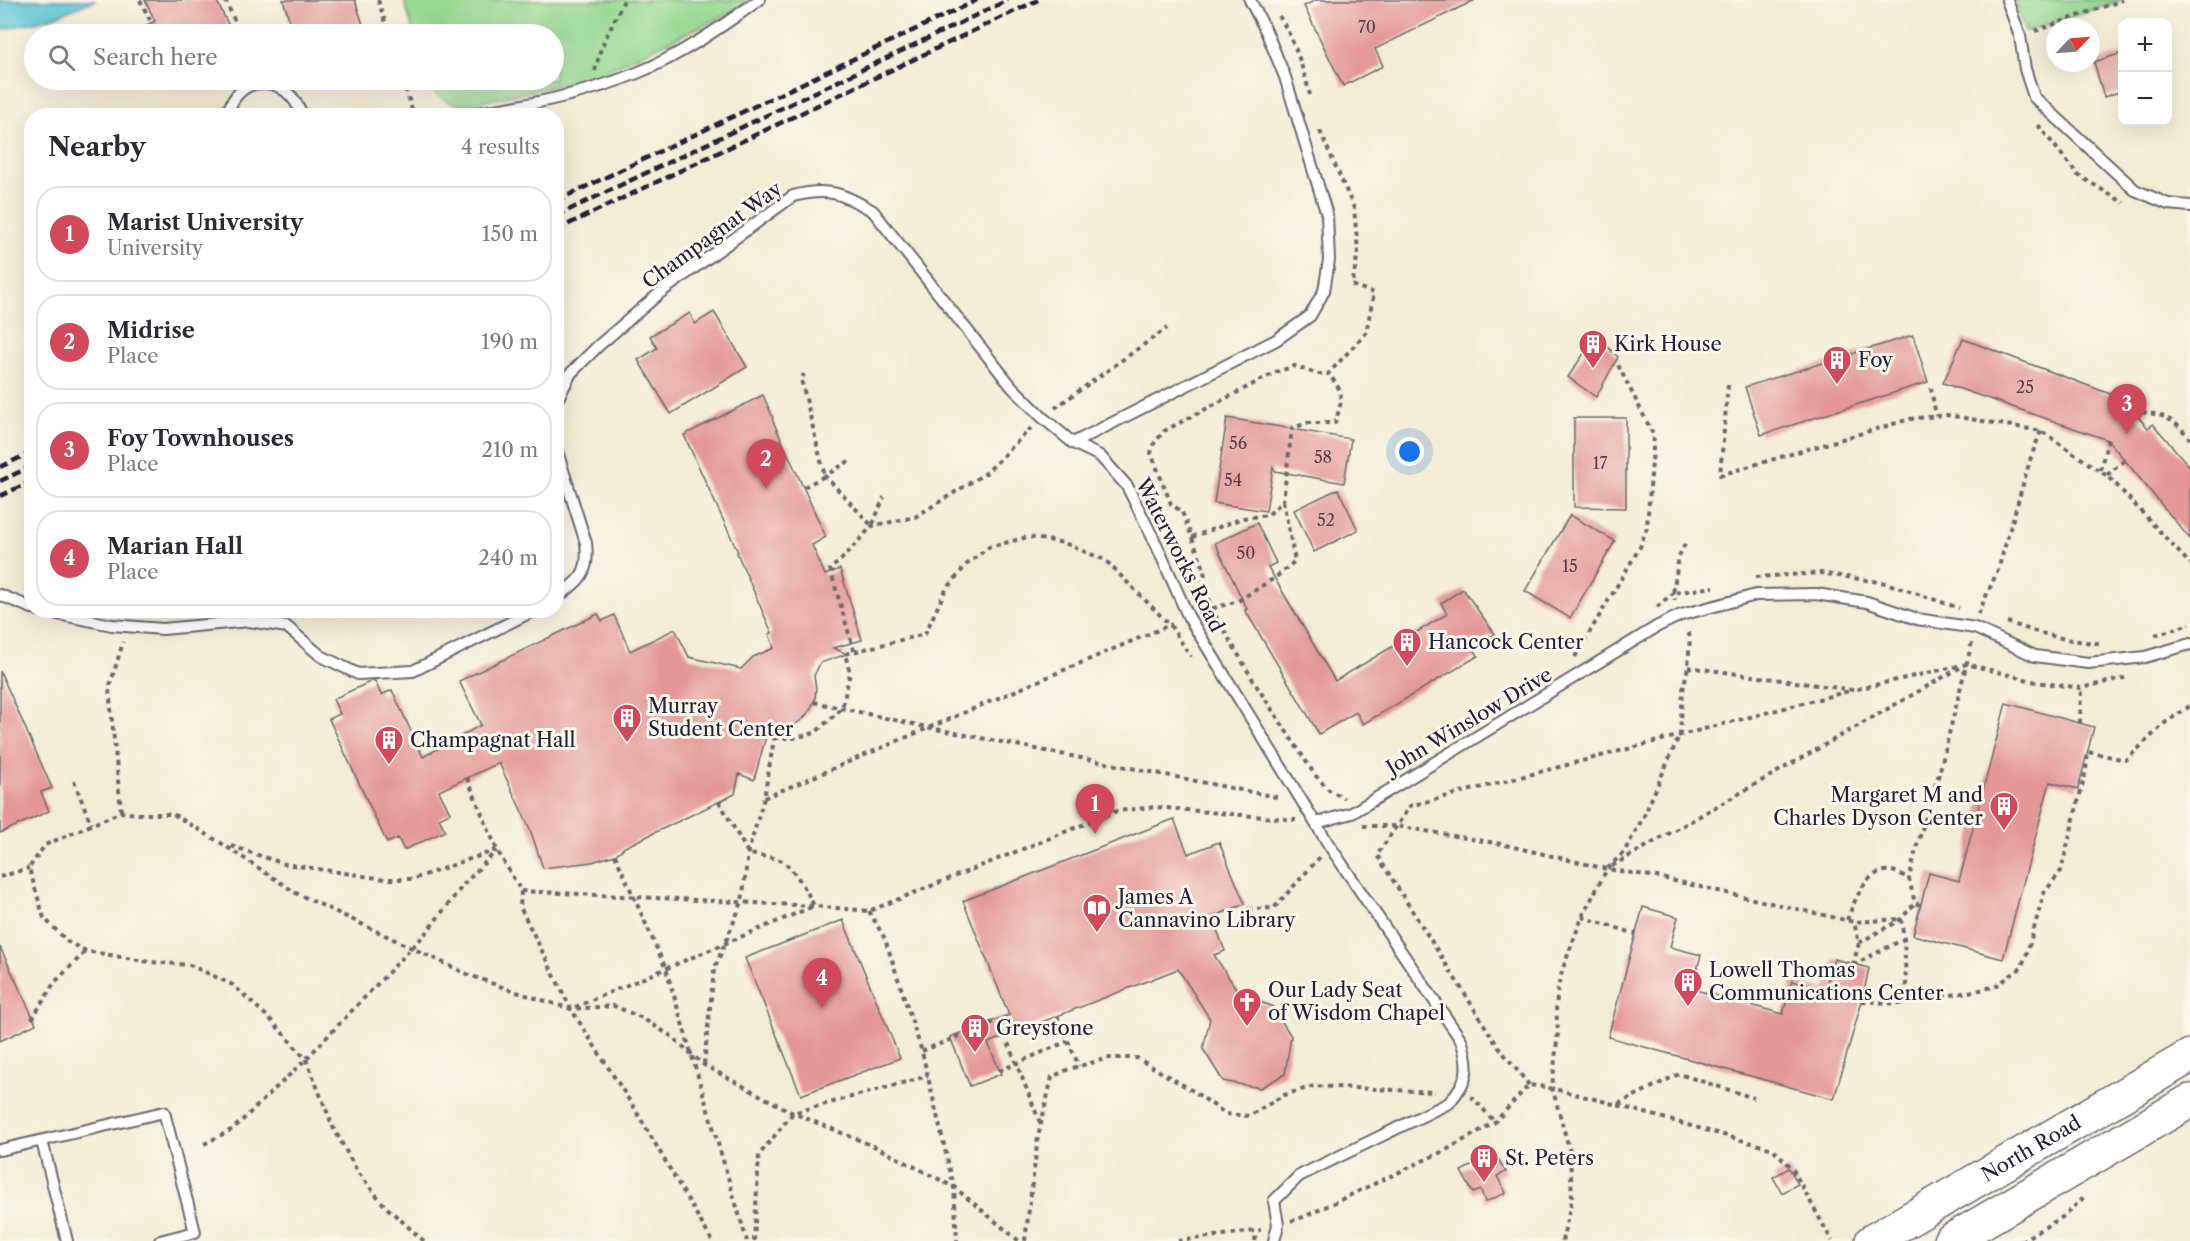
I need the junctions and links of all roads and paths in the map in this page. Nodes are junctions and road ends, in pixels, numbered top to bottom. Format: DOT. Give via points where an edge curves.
graph roads {
  1 [pos="140,0"];
  2 [pos="225,0"];
  3 [pos="378,0"];
  4 [pos="624,0"];
  5 [pos="759,0"];
  6 [pos="1250,0"];
  7 [pos="2007,0"];
  8 [pos="2124,0"];
  9 [pos="1274,9"];
  10 [pos="152,24"];
  11 [pos="236,24"];
  12 [pos="386,24"];
  13 [pos="2020,36"];
  14 [pos="242,90"];
  15 [pos="286,90"];
  16 [pos="406,90"];
  17 [pos="590,90"];
  18 [pos="1311,101"];
  19 [pos="229,108"];
  20 [pos="299,108"];
  21 [pos="412,108"];
  22 [pos="512,108"];
  23 [pos="1317,122"];
  24 [pos="2190,206"];
  25 [pos="1167,328"];
  26 [pos="1616,361"];
  27 [pos="804,374"];
  28 [pos="1328,374"];
  29 [pos="1728,384"];
  30 [pos="564,387"];
  31 [pos="1930,388"];
  32 [pos="2133,411"];
  33 [pos="1936,416"];
  34 [pos="1042,417"];
  35 [pos="2041,431"];
  36 [pos="2190,438"];
  37 [pos="2108,440"];
  38 [pos="1073,443"];
  39 [pos="2125,460"];
  40 [pos="849,461"];
  41 [pos="2100,470"];
  42 [pos="564,473"];
  43 [pos="2107,475"];
  44 [pos="825,476"];
  45 [pos="804,487"];
  46 [pos="884,497"];
  47 [pos="1283,501"];
  48 [pos="872,526"];
  49 [pos="1192,537"];
  50 [pos="1685,544"];
  51 [pos="2190,564"];
  52 [pos="564,592"];
  53 [pos="1673,593"];
  54 [pos="0,595"];
  55 [pos="24,605"];
  56 [pos="1211,608"];
  57 [pos="1681,615"];
  58 [pos="1188,616"];
  59 [pos="75,618"];
  60 [pos="519,618"];
  61 [pos="1170,625"];
  62 [pos="128,627"];
  63 [pos="1975,628"];
  64 [pos="2190,644"];
  65 [pos="854,651"];
  66 [pos="1574,658"];
  67 [pos="1195,663"];
  68 [pos="1967,664"];
  69 [pos="1688,667"];
  70 [pos="2081,688"];
  71 [pos="1853,690"];
  72 [pos="814,702"];
  73 [pos="2190,706"];
  74 [pos="842,708"];
  75 [pos="2080,723"];
  76 [pos="776,727"];
  77 [pos="926,727"];
  78 [pos="1680,735"];
  79 [pos="774,738"];
  80 [pos="466,778"];
  81 [pos="74,781"];
  82 [pos="1276,789"];
  83 [pos="764,798"];
  84 [pos="719,801"];
  85 [pos="1351,801"];
  86 [pos="121,812"];
  87 [pos="1316,823"];
  88 [pos="91,824"];
  89 [pos="1357,826"];
  90 [pos="1396,826"];
  91 [pos="221,843"];
  92 [pos="1329,845"];
  93 [pos="497,850"];
  94 [pos="748,853"];
  95 [pos="615,855"];
  96 [pos="29,868"];
  97 [pos="1607,869"];
  98 [pos="0,877"];
  99 [pos="1909,879"];
  100 [pos="521,891"];
  101 [pos="632,896"];
  102 [pos="742,902"];
  103 [pos="814,906"];
  104 [pos="1248,909"];
  105 [pos="869,911"];
  106 [pos="1582,917"];
  107 [pos="1901,919"];
  108 [pos="1847,920"];
  109 [pos="1854,922"];
  110 [pos="1636,934"];
  111 [pos="1904,939"];
  112 [pos="1859,943"];
  113 [pos="724,944"];
  114 [pos="413,947"];
  115 [pos="86,951"];
  116 [pos="666,969"];
  117 [pos="1862,1001"];
  118 [pos="1907,1003"];
  119 [pos="571,1009"];
  120 [pos="1057,1016"];
  121 [pos="32,1019"];
  122 [pos="1068,1041"];
  123 [pos="922,1052"];
  124 [pos="689,1053"];
  125 [pos="2190,1056"];
  126 [pos="306,1059"];
  127 [pos="1016,1064"];
  128 [pos="704,1065"];
  129 [pos="1079,1066"];
  130 [pos="999,1071"];
  131 [pos="928,1076"];
  132 [pos="1529,1085"];
  133 [pos="1462,1087"];
  134 [pos="1552,1087"];
  135 [pos="1754,1098"];
  136 [pos="2190,1101"];
  137 [pos="1617,1105"];
  138 [pos="793,1113"];
  139 [pos="1495,1122"];
  140 [pos="1041,1126"];
  141 [pos="42,1141"];
  142 [pos="204,1144"];
  143 [pos="0,1150"];
  144 [pos="954,1187"];
  145 [pos="1278,1225"];
  146 [pos="1256,1232"];
  147 [pos="67,1241"];
  148 [pos="160,1241"];
  149 [pos="424,1241"];
  150 [pos="712,1241"];
  151 [pos="747,1241"];
  152 [pos="754,1241"];
  153 [pos="957,1241"];
  154 [pos="1019,1241"];
  155 [pos="1024,1241"];
  156 [pos="1178,1241"];
  157 [pos="1255,1241"];
  158 [pos="1274,1241"];
  159 [pos="1562,1241"];
  160 [pos="1832,1241"];
  161 [pos="1872,1241"];
  162 [pos="1950,1241"];
  1 -- 10 [label="path"];
  2 -- 11 [label="path"];
  3 -- 12 [label="path"];
  4 -- 17 [label="path" via="601,48"];
  5 -- 17 [label="lane" via="684,49 639,72"];
  6 -- 38 [label="lane" via="1285,77 1327,215 1329,260 1324,291 1310,316 1276,340"];
  7 -- 13 [label="lane"];
  8 -- 13 [label="path"];
  9 -- 18 [label="path" via="1286,26"];
  13 -- 24 [label="lane" via="2034,97 2135,190 2168,204"];
  14 -- 19 [label="lane"];
  15 -- 20 [label="lane"];
  16 -- 21 [label="path"];
  17 -- 22 [label="lane"];
  23 -- 28 [label="path" via="1354,208 1358,252 1352,285 1374,293 1366,333"];
  25 -- 34 [label="path"];
  26 -- 66 [label="path" via="1654,436 1647,527 1640,547"];
  27 -- 44 [label="path" via="801,380"];
  28 -- 47 [label="path" via="1340,387 1342,399 1335,423 1308,423 1292,428"];
  28 -- 49 [label="path" via="1295,366 1276,372 1164,431 1151,453 1171,504 1182,512"];
  29 -- 33 [label="path" via="1720,475 1910,419"];
  30 -- 34 [label="lane, Champagnat Way" via="571,373 598,346 661,292 793,196 816,190 846,196 873,211 1012,387"];
  31 -- 33 [label="path"];
  32 -- 36 [label="path" via="2161,414"];
  33 -- 35 [label="path"];
  34 -- 38 [label="lane, Champagnat Way"];
  34 -- 48 [label="path" via="986,473 915,517"];
  35 -- 41 [label="path"];
  35 -- 63 [label="path" via="1998,570"];
  37 -- 41 [label="path"];
  38 -- 58 [label="lane, Waterworks Road" via="1100,456 1127,486"];
  39 -- 43 [label="path"];
  40 -- 44 [label="path"];
  41 -- 43 [label="path"];
  42 -- 52 [label="lane" via="588,559 579,581"];
  43 -- 51 [label="path"];
  44 -- 45 [label="path"];
  44 -- 48 [label="path"];
  46 -- 48 [label="path"];
  47 -- 49 [label="path" via="1268,515 1243,518"];
  47 -- 56 [label="path" via="1295,561 1238,601"];
  48 -- 65 [label="path" via="830,569"];
  49 -- 56 [label="path" via="1203,566"];
  50 -- 53 [label="path"];
  54 -- 55 [label="lane"];
  56 -- 58 [label="path"];
  56 -- 85 [label="path" via="1315,776 1329,790"];
  57 -- 63 [label="lane, John Winslow Drive" via="1756,595 1816,594 1867,602 1917,619"];
  57 -- 69 [label="path" via="1690,637"];
  57 -- 87 [label="lane, John Winslow Drive" via="1352,813"];
  58 -- 61 [label="path"];
  58 -- 87 [label="lane, Waterworks Road"];
  59 -- 62 [label="lane"];
  60 -- 62 [label="lane" via="413,671 358,674 321,656 287,627 249,621 163,629"];
  61 -- 65 [label="path" via="1104,560 1064,543 1028,537 989,547 966,565 944,592 925,634"];
  61 -- 67 [label="path"];
  61 -- 77 [label="path"];
  62 -- 86 [label="path" via="109,689"];
  63 -- 64 [label="lane, John Winslow Drive" via="2034,656 2088,663 2145,657"];
  63 -- 68 [label="path"];
  65 -- 74 [label="path" via="845,654 850,673"];
  68 -- 71 [label="path"];
  68 -- 97 [label="path"];
  68 -- 99 [label="path"];
  69 -- 71 [label="path"];
  69 -- 78 [label="path"];
  70 -- 75 [label="path"];
  71 -- 78 [label="path"];
  72 -- 74 [label="path"];
  73 -- 118 [label="path" via="2166,722 2126,760 2088,752 2061,871 2044,893 2021,968 1996,986"];
  74 -- 77 [label="path"];
  74 -- 79 [label="path" via="815,733"];
  76 -- 79 [label="path"];
  77 -- 82 [label="path" via="1282,799"];
  77 -- 83 [label="path"];
  78 -- 90 [label="path" via="1410,806"];
  78 -- 97 [label="path" via="1644,816 1624,852"];
  79 -- 83 [label="path"];
  80 -- 93 [label="path"];
  81 -- 88 [label="path"];
  83 -- 94 [label="path"];
  84 -- 94 [label="path"];
  86 -- 88 [label="path"];
  86 -- 91 [label="path" via="173,814"];
  87 -- 92 [label="lane, Waterworks Road"];
  87 -- 105 [label="path" via="1155,807 1118,811"];
  88 -- 96 [label="path" via="45,844"];
  89 -- 90 [label="path"];
  90 -- 97 [label="path" via="1501,844"];
  90 -- 132 [label="path" via="1377,855 1497,1045"];
  91 -- 93 [label="path" via="285,864 384,879 413,879"];
  91 -- 114 [label="path" via="296,893"];
  92 -- 104 [label="path" via="1274,908"];
  92 -- 133 [label="lane, Waterworks Road" via="1461,1040 1467,1056 1467,1075"];
  93 -- 100 [label="path"];
  93 -- 114 [label="path"];
  94 -- 102 [label="path"];
  94 -- 103 [label="path" via="781,860 805,885"];
  95 -- 101 [label="path"];
  96 -- 98 [label="path"];
  96 -- 115 [label="path" via="44,918 68,942"];
  97 -- 106 [label="path"];
  97 -- 108 [label="path"];
  99 -- 107 [label="path" via="1917,904"];
  99 -- 108 [label="path" via="1890,871 1871,876 1858,892"];
  100 -- 101 [label="path"];
  100 -- 119 [label="path" via="520,907"];
  101 -- 102 [label="path"];
  101 -- 116 [label="path"];
  102 -- 103 [label="path"];
  102 -- 113 [label="path"];
  103 -- 105 [label="path"];
  103 -- 113 [label="path"];
  105 -- 123 [label="path" via="885,939"];
  106 -- 110 [label="path"];
  106 -- 134 [label="path" via="1558,987"];
  107 -- 109 [label="path"];
  107 -- 111 [label="path"];
  107 -- 112 [label="path"];
  108 -- 109 [label="path"];
  109 -- 112 [label="path"];
  111 -- 112 [label="path" via="1853,965"];
  111 -- 118 [label="path"];
  113 -- 116 [label="path"];
  113 -- 128 [label="path" via="714,970"];
  114 -- 119 [label="path" via="467,974"];
  114 -- 126 [label="path"];
  115 -- 121 [label="path" via="54,983"];
  115 -- 126 [label="path" via="190,965 233,985"];
  116 -- 119 [label="path"];
  116 -- 124 [label="path"];
  117 -- 118 [label="path"];
  119 -- 124 [label="path" via="614,1006 671,1036"];
  119 -- 150 [label="path"];
  120 -- 122 [label="path"];
  122 -- 127 [label="path"];
  122 -- 129 [label="path"];
  123 -- 127 [label="path" via="999,1020"];
  123 -- 131 [label="path"];
  124 -- 128 [label="path"];
  124 -- 151 [label="path"];
  125 -- 161 [label="highway, North Road"];
  126 -- 142 [label="path" via="233,1129"];
  126 -- 149 [label="path" via="333,1127 357,1172 385,1206"];
  127 -- 130 [label="path"];
  127 -- 140 [label="path"];
  128 -- 138 [label="path"];
  129 -- 133 [label="path" via="1109,1058 1137,1058 1226,1114 1250,1116 1284,1095 1314,1086 1438,1092"];
  129 -- 140 [label="path" via="1052,1077"];
  131 -- 138 [label="path"];
  131 -- 144 [label="path"];
  132 -- 134 [label="path"];
  132 -- 139 [label="path"];
  133 -- 139 [label="path"];
  133 -- 145 [label="lane" via="1449,1103 1299,1176 1274,1201"];
  134 -- 137 [label="path"];
  134 -- 159 [label="path" via="1570,1152 1572,1199"];
  135 -- 137 [label="path" via="1679,1074"];
  136 -- 162 [label="highway, North Road"];
  137 -- 160 [label="path" via="1773,1149 1792,1168"];
  138 -- 144 [label="path" via="876,1147"];
  138 -- 152 [label="path" via="759,1155"];
  139 -- 145 [label="path" via="1448,1149 1306,1216"];
  140 -- 155 [label="path"];
  141 -- 143 [label="lane"];
  141 -- 147 [label="lane"];
  141 -- 148 [label="lane" via="164,1112 195,1232"];
  144 -- 153 [label="path"];
  144 -- 154 [label="path"];
  145 -- 146 [label="path"];
  145 -- 158 [label="lane"];
  146 -- 156 [label="path"];
  146 -- 157 [label="path"];
}
